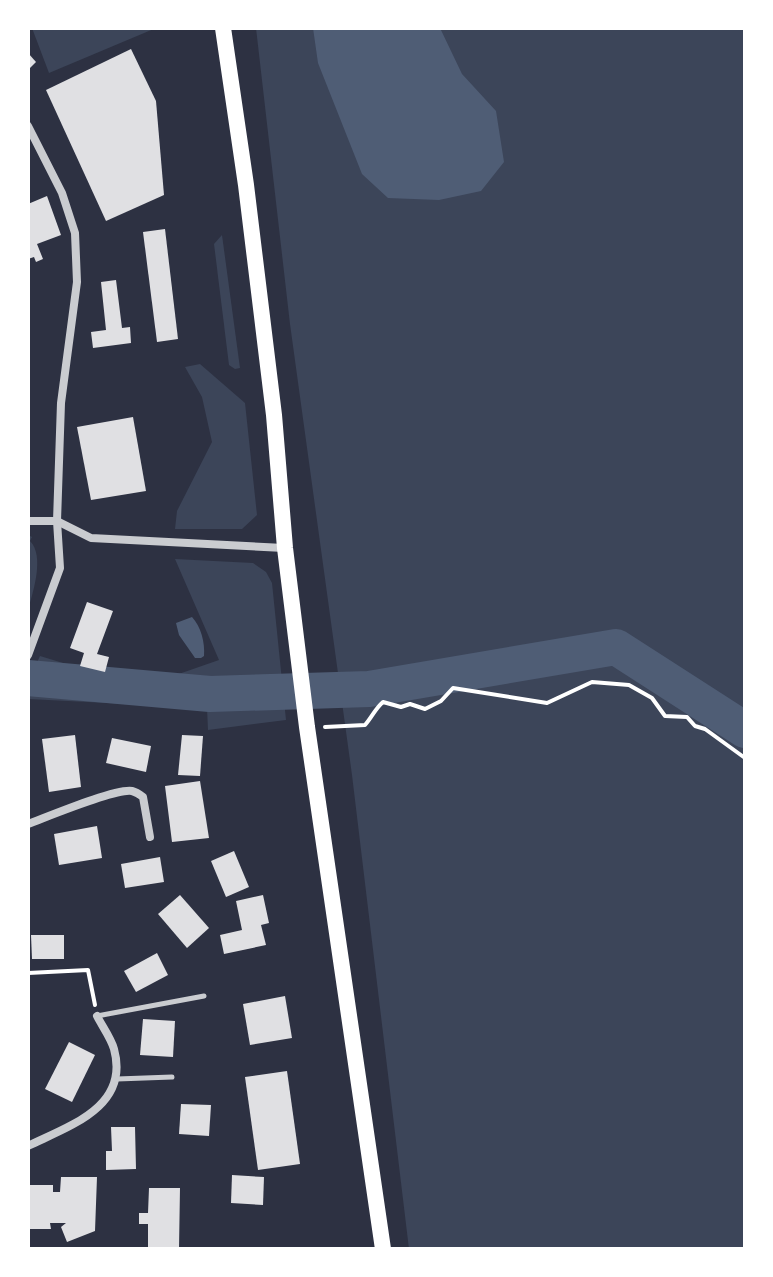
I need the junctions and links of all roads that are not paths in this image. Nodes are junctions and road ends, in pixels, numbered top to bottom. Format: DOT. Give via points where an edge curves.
graph roads {
  1 [pos="223,28"];
  2 [pos="28,126"];
  3 [pos="28,521"];
  4 [pos="57,521"];
  5 [pos="285,548"];
  6 [pos="29,653"];
  7 [pos="28,824"];
  8 [pos="150,837"];
  9 [pos="204,996"];
  10 [pos="97,1016"];
  11 [pos="172,1077"];
  12 [pos="117,1079"];
  13 [pos="28,1146"];
  14 [pos="383,1249"];
  1 -- 5 [label="main road" via="274,415"];
  2 -- 4 [label="street" via="62,193 75,233 77,282 61,403"];
  3 -- 4 [label="street"];
  4 -- 5 [label="street" via="91,538"];
  4 -- 6 [label="street" via="60,568"];
  5 -- 14 [label="main road"];
  7 -- 8 [label="street" via="127,790 143,797"];
  9 -- 10 [label="lane"];
  10 -- 12 [label="street" via="114,1049"];
  11 -- 12 [label="lane"];
  12 -- 13 [label="street" via="96,1110"];
}
